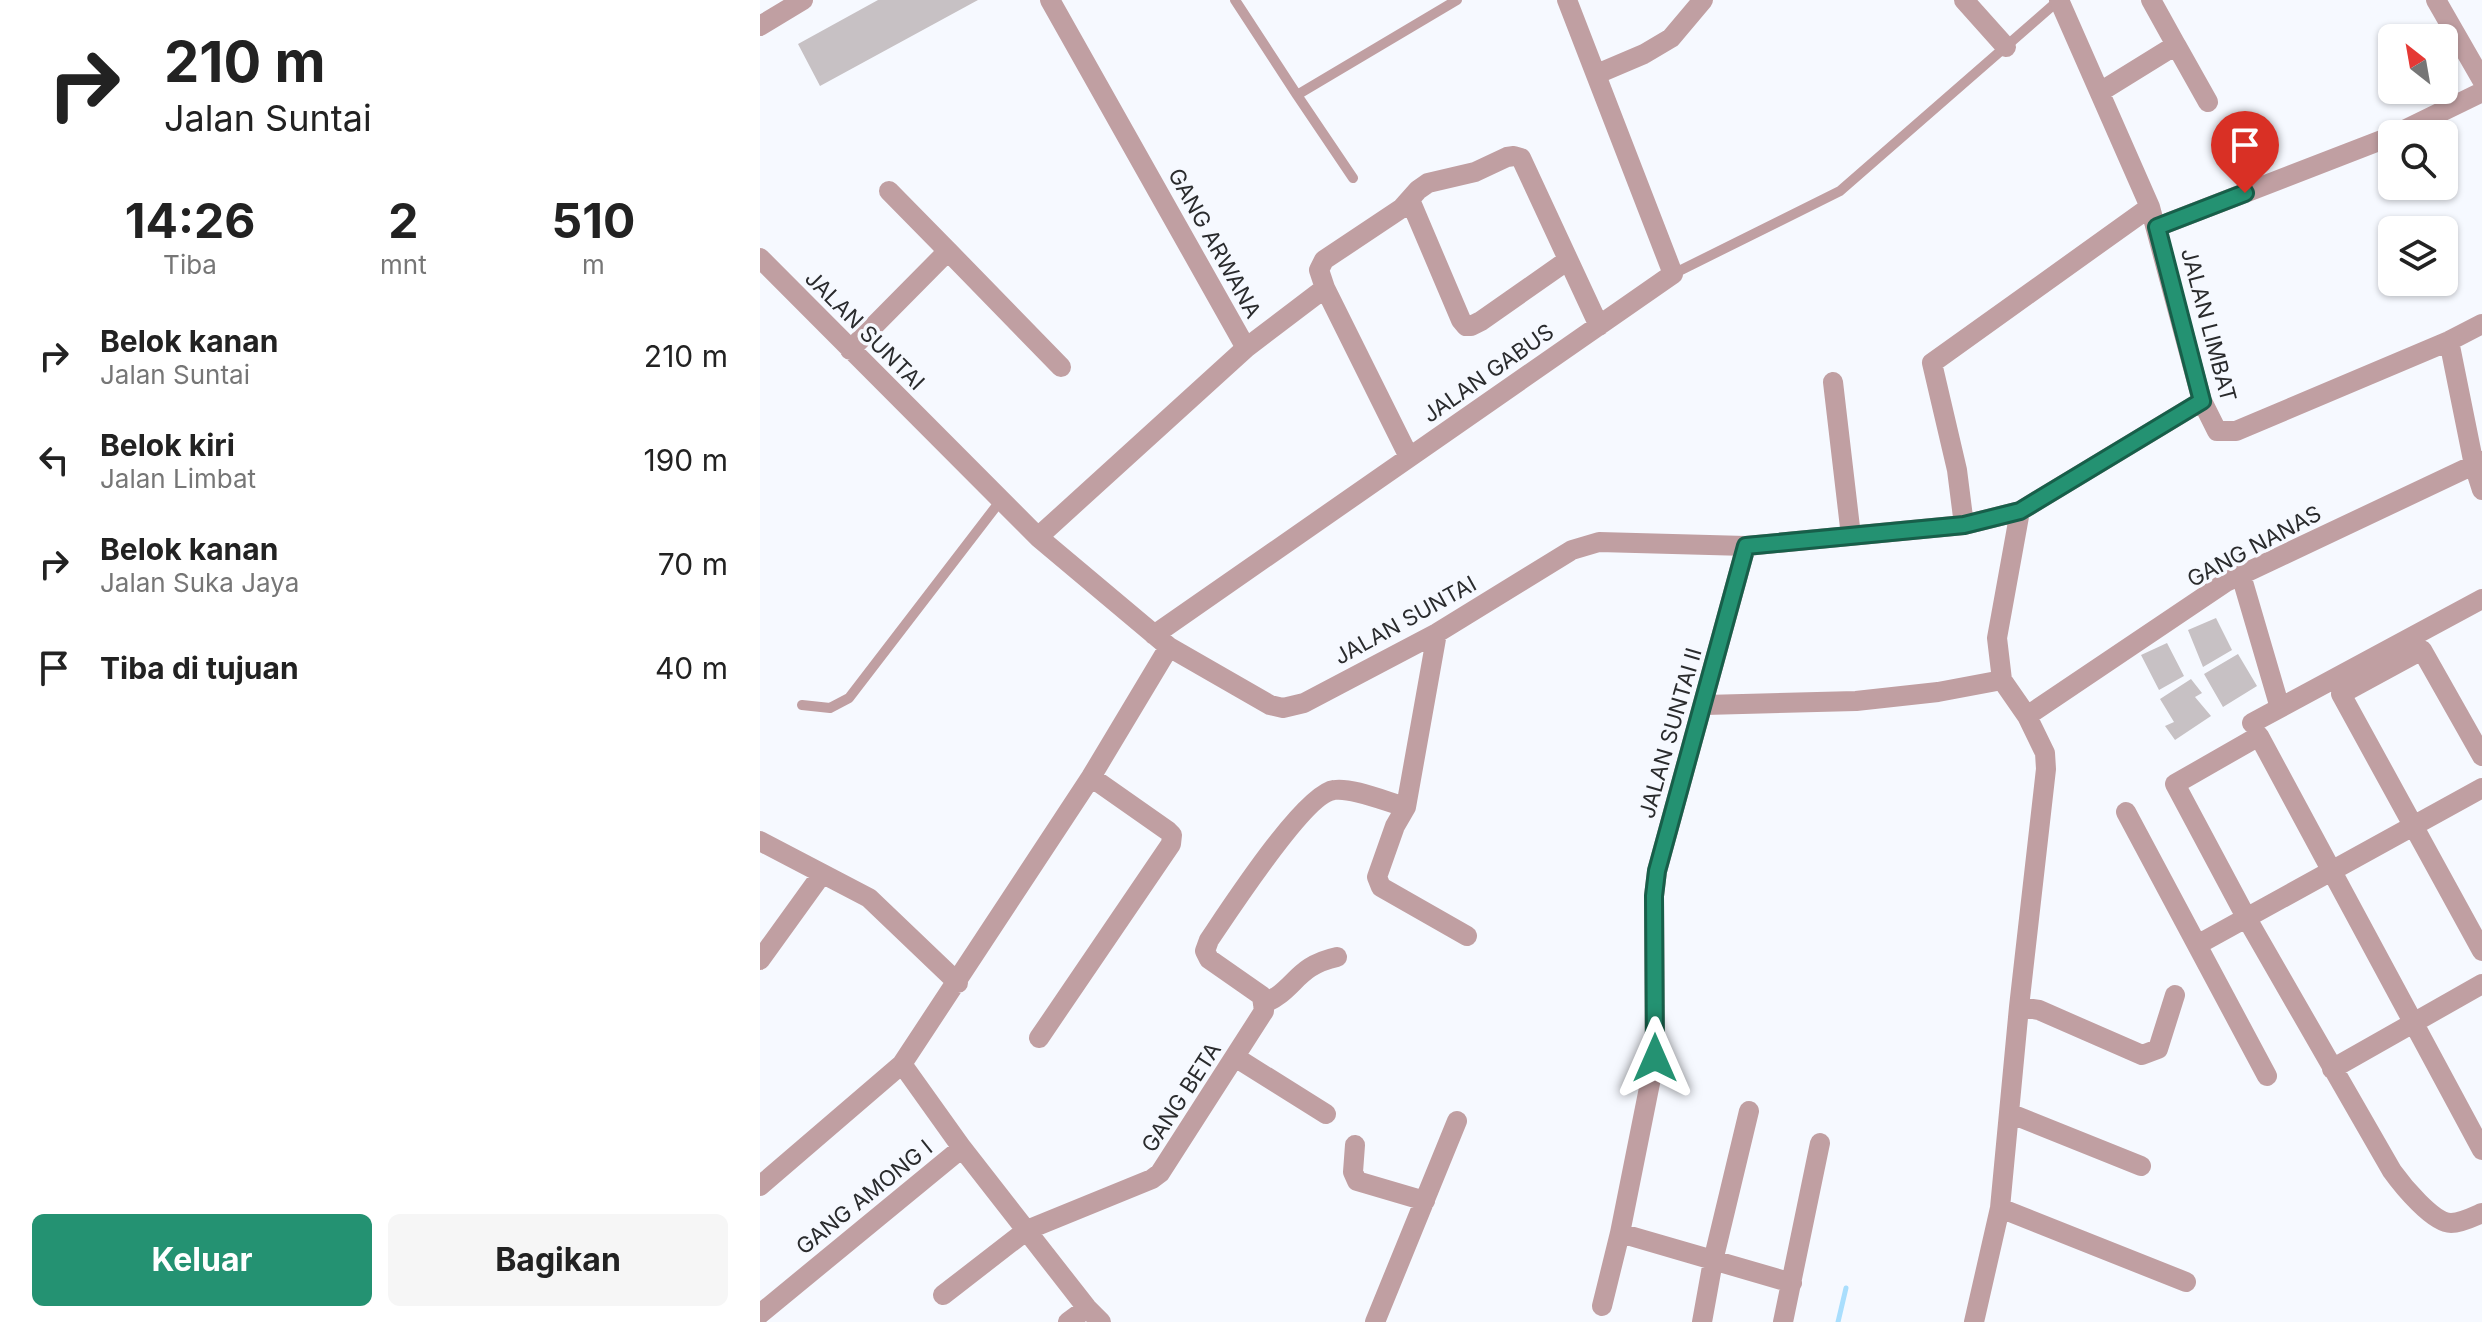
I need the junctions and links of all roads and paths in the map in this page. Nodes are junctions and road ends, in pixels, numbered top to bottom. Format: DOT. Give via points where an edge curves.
graph roads {
  1 [pos="803,0"];
  2 [pos="1050,0"];
  3 [pos="1235,0"];
  4 [pos="1457,0"];
  5 [pos="1567,0"];
  6 [pos="1703,0"];
  7 [pos="1964,0"];
  8 [pos="2059,0"];
  9 [pos="2151,0"];
  10 [pos="2436,0"];
  11 [pos="760,26"];
  12 [pos="2176,45"];
  13 [pos="2006,47"];
  14 [pos="1597,74"];
  15 [pos="2482,80"];
  16 [pos="2100,92"];
  17 [pos="2482,92"];
  18 [pos="1297,95"];
  19 [pos="2208,102"];
  20 [pos="2425,120"];
  21 [pos="2378,141"];
  22 [pos="1353,178"];
  23 [pos="889,191"];
  24 [pos="1410,200"];
  25 [pos="2150,207"];
  26 [pos="2157,227"];
  27 [pos="948,251"];
  28 [pos="760,258"];
  29 [pos="1568,260"];
  30 [pos="1673,274"];
  31 [pos="1325,288"];
  32 [pos="2482,324"];
  33 [pos="1599,326"];
  34 [pos="2449,341"];
  35 [pos="1246,348"];
  36 [pos="850,350"];
  37 [pos="1061,367"];
  38 [pos="1833,382"];
  39 [pos="2202,401"];
  40 [pos="1409,457"];
  41 [pos="2478,463"];
  42 [pos="2482,490"];
  43 [pos="1001,500"];
  44 [pos="2020,511"];
  45 [pos="1964,525"];
  46 [pos="1851,536"];
  47 [pos="1038,537"];
  48 [pos="1746,546"];
  49 [pos="2241,575"];
  50 [pos="2482,599"];
  51 [pos="1437,633"];
  52 [pos="1161,641"];
  53 [pos="2002,680"];
  54 [pos="802,705"];
  55 [pos="1705,705"];
  56 [pos="2280,708"];
  57 [pos="2027,716"];
  58 [pos="2252,723"];
  59 [pos="2482,756"];
  60 [pos="1091,777"];
  61 [pos="2482,788"];
  62 [pos="1406,807"];
  63 [pos="2126,812"];
  64 [pos="2413,825"];
  65 [pos="760,841"];
  66 [pos="2332,869"];
  67 [pos="822,874"];
  68 [pos="2246,917"];
  69 [pos="1467,936"];
  70 [pos="2197,945"];
  71 [pos="2482,951"];
  72 [pos="1337,957"];
  73 [pos="760,960"];
  74 [pos="958,983"];
  75 [pos="2482,984"];
  76 [pos="2175,995"];
  77 [pos="1263,1004"];
  78 [pos="2019,1007"];
  79 [pos="2413,1023"];
  80 [pos="1039,1038"];
  81 [pos="1235,1057"];
  82 [pos="902,1064"];
  83 [pos="2332,1069"];
  84 [pos="2267,1076"];
  85 [pos="1749,1111"];
  86 [pos="2009,1113"];
  87 [pos="1326,1114"];
  88 [pos="1457,1121"];
  89 [pos="1820,1143"];
  90 [pos="1355,1145"];
  91 [pos="962,1148"];
  92 [pos="2482,1150"];
  93 [pos="2141,1166"];
  94 [pos="760,1186"];
  95 [pos="1425,1201"];
  96 [pos="2000,1208"];
  97 [pos="2482,1213"];
  98 [pos="1027,1230"];
  99 [pos="1620,1233"];
  100 [pos="1713,1261"];
  101 [pos="2186,1282"];
  102 [pos="1792,1283"];
  103 [pos="943,1295"];
  104 [pos="1602,1306"];
  105 [pos="760,1314"];
  106 [pos="1094,1315"];
  107 [pos="1068,1322"];
  108 [pos="1375,1322"];
  109 [pos="1702,1322"];
  110 [pos="1783,1322"];
  111 [pos="1974,1322"];
  1 -- 11 [label="street"];
  2 -- 35 [label="street, GANG ARWANA"];
  3 -- 18 [label="lane"];
  4 -- 18 [label="lane"];
  5 -- 14 [label="street"];
  6 -- 14 [label="street" via="1671,38"];
  7 -- 13 [label="street"];
  8 -- 13 [label="lane"];
  8 -- 16 [label="street, JALAN LIMBAT"];
  9 -- 12 [label="street"];
  10 -- 15 [label="street"];
  12 -- 16 [label="street"];
  12 -- 19 [label="street"];
  13 -- 30 [label="lane" via="1840,191"];
  14 -- 30 [label="street"];
  16 -- 25 [label="street, JALAN LIMBAT"];
  17 -- 20 [label="street"];
  18 -- 22 [label="lane"];
  21 -- 26 [label="street"];
  23 -- 27 [label="street"];
  24 -- 29 [label="street" via="1439,179 1475,172 1507,157 1521,158"];
  24 -- 29 [label="street" via="1466,326"];
  24 -- 31 [label="street" via="1324,260 1319,270"];
  25 -- 26 [label="street, JALAN LIMBAT"];
  25 -- 45 [label="street" via="1932,363"];
  26 -- 39 [label="street, JALAN LIMBAT"];
  27 -- 36 [label="street"];
  27 -- 37 [label="street"];
  28 -- 36 [label="street, JALAN SUNTAI"];
  29 -- 33 [label="street"];
  30 -- 33 [label="street, JALAN GABUS"];
  31 -- 35 [label="street"];
  31 -- 40 [label="street"];
  32 -- 34 [label="street"];
  33 -- 40 [label="street, JALAN GABUS"];
  34 -- 39 [label="street, JALAN LIMBAT" via="2236,431 2217,431"];
  34 -- 41 [label="street"];
  35 -- 47 [label="street, GANG ARWANA"];
  36 -- 43 [label="street, JALAN SUNTAI"];
  38 -- 46 [label="street"];
  39 -- 44 [label="street, JALAN SUNTAI"];
  40 -- 52 [label="street, JALAN GABUS"];
  41 -- 42 [label="street"];
  41 -- 49 [label="street, GANG NANAS"];
  43 -- 47 [label="street, JALAN SUNTAI"];
  43 -- 54 [label="lane" via="849,698 830,708"];
  44 -- 45 [label="street, JALAN SUNTAI"];
  44 -- 53 [label="street" via="1998,628"];
  45 -- 46 [label="street, JALAN SUNTAI"];
  46 -- 48 [label="street, JALAN SUNTAI"];
  47 -- 52 [label="street, JALAN SUNTAI"];
  48 -- 51 [label="street, JALAN SUNTAI" via="1585,545"];
  48 -- 55 [label="street, JALAN SUNTAI II"];
  49 -- 56 [label="street"];
  49 -- 57 [label="street, GANG NANAS"];
  50 -- 56 [label="street"];
  51 -- 52 [label="street, JALAN SUNTAI" via="1304,703 1283,708"];
  51 -- 62 [label="street"];
  52 -- 60 [label="street"];
  53 -- 55 [label="street" via="1856,701"];
  53 -- 57 [label="street"];
  55 -- 99 [label="street, JALAN SUNTAI II" via="1657,871 1655,1058"];
  56 -- 58 [label="street"];
  57 -- 78 [label="street" via="2045,753 2046,769"];
  59 -- 64 [label="street" via="2422,650 2341,694"];
  60 -- 74 [label="street"];
  60 -- 80 [label="street" via="1168,831 1171,844"];
  61 -- 64 [label="street"];
  62 -- 69 [label="street" via="1378,883"];
  62 -- 77 [label="street" via="1327,791 1272,850 1205,951 1262,996"];
  63 -- 70 [label="street"];
  64 -- 66 [label="street"];
  64 -- 71 [label="street"];
  65 -- 67 [label="street"];
  66 -- 68 [label="street"];
  66 -- 68 [label="street" via="2259,736 2175,784"];
  66 -- 79 [label="street"];
  67 -- 73 [label="street"];
  67 -- 74 [label="street" via="869,898"];
  68 -- 70 [label="street"];
  68 -- 83 [label="street"];
  70 -- 84 [label="street"];
  72 -- 77 [label="street" via="1313,964 1276,999"];
  74 -- 82 [label="street"];
  75 -- 79 [label="street"];
  76 -- 78 [label="street" via="2158,1049 2142,1055 2039,1010"];
  77 -- 81 [label="street, GANG BETA" via="1264,1011"];
  78 -- 86 [label="street"];
  79 -- 83 [label="street"];
  79 -- 92 [label="street"];
  81 -- 87 [label="street"];
  81 -- 98 [label="street, GANG BETA" via="1160,1173"];
  82 -- 91 [label="street"];
  82 -- 94 [label="street"];
  83 -- 97 [label="street" via="2404,1187 2442,1221"];
  85 -- 100 [label="street"];
  86 -- 93 [label="street"];
  86 -- 96 [label="street"];
  88 -- 95 [label="street"];
  89 -- 102 [label="street"];
  90 -- 95 [label="street" via="1357,1181"];
  91 -- 98 [label="street"];
  91 -- 105 [label="street, GANG AMONG I"];
  95 -- 108 [label="street"];
  96 -- 101 [label="street"];
  96 -- 111 [label="street"];
  98 -- 103 [label="street, GANG BETA"];
  98 -- 106 [label="street"];
  99 -- 100 [label="street"];
  99 -- 104 [label="street, JALAN SUNTAI II"];
  100 -- 102 [label="street"];
  100 -- 109 [label="street"];
  102 -- 110 [label="street"];
  106 -- 107 [label="street"];
}
